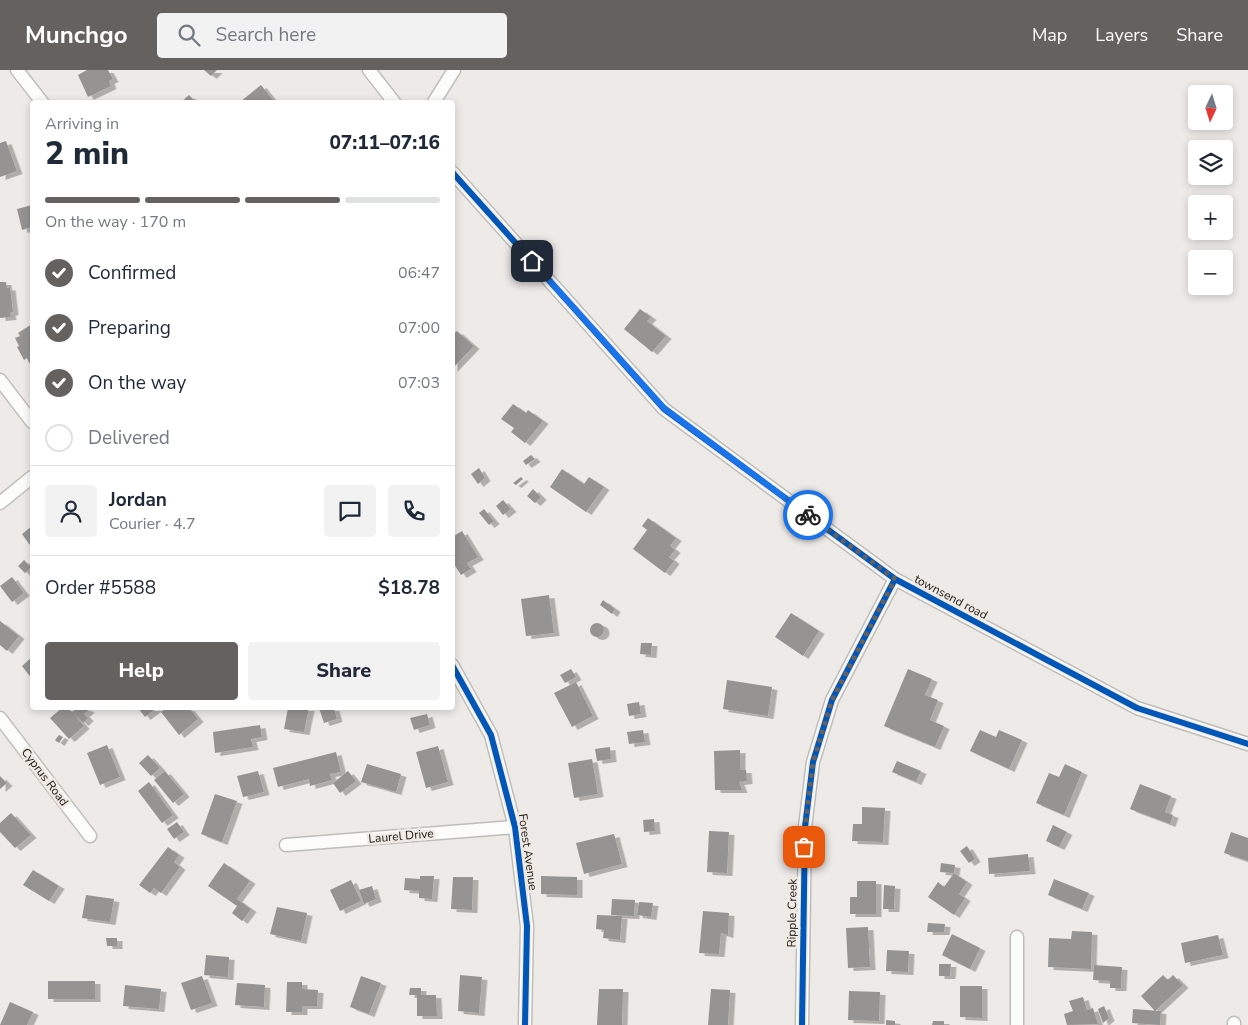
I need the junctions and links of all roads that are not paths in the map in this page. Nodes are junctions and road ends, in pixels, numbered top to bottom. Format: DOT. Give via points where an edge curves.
graph roads {
  1 [pos="17,70"];
  2 [pos="369,70"];
  3 [pos="454,70"];
  4 [pos="40,100"];
  5 [pos="392,100"];
  6 [pos="435,100"];
  7 [pos="455,175"];
  8 [pos="0,380"];
  9 [pos="30,419"];
  10 [pos="30,479"];
  11 [pos="0,503"];
  12 [pos="895,579"];
  13 [pos="455,670"];
  14 [pos="0,718"];
  15 [pos="1248,744"];
  16 [pos="515,827"];
  17 [pos="90,836"];
  18 [pos="286,845"];
  19 [pos="1017,937"];
  20 [pos="524,1025"];
  21 [pos="802,1025"];
  22 [pos="1017,1025"];
  1 -- 4 [label="street"];
  2 -- 5 [label="street"];
  3 -- 6 [label="street"];
  7 -- 12 [label="street, townsend road" via="664,408"];
  8 -- 9 [label="street"];
  10 -- 11 [label="street"];
  12 -- 15 [label="street, townsend road" via="1137,708"];
  12 -- 21 [label="street, Ripple Creek" via="832,700 813,762 805,827"];
  13 -- 16 [label="street, Forest Avenue" via="492,735"];
  14 -- 17 [label="street, Cyprus Road"];
  16 -- 18 [label="street, Laurel Drive"];
  16 -- 20 [label="street, Forest Avenue" via="527,926"];
  19 -- 22 [label="street"];
}
